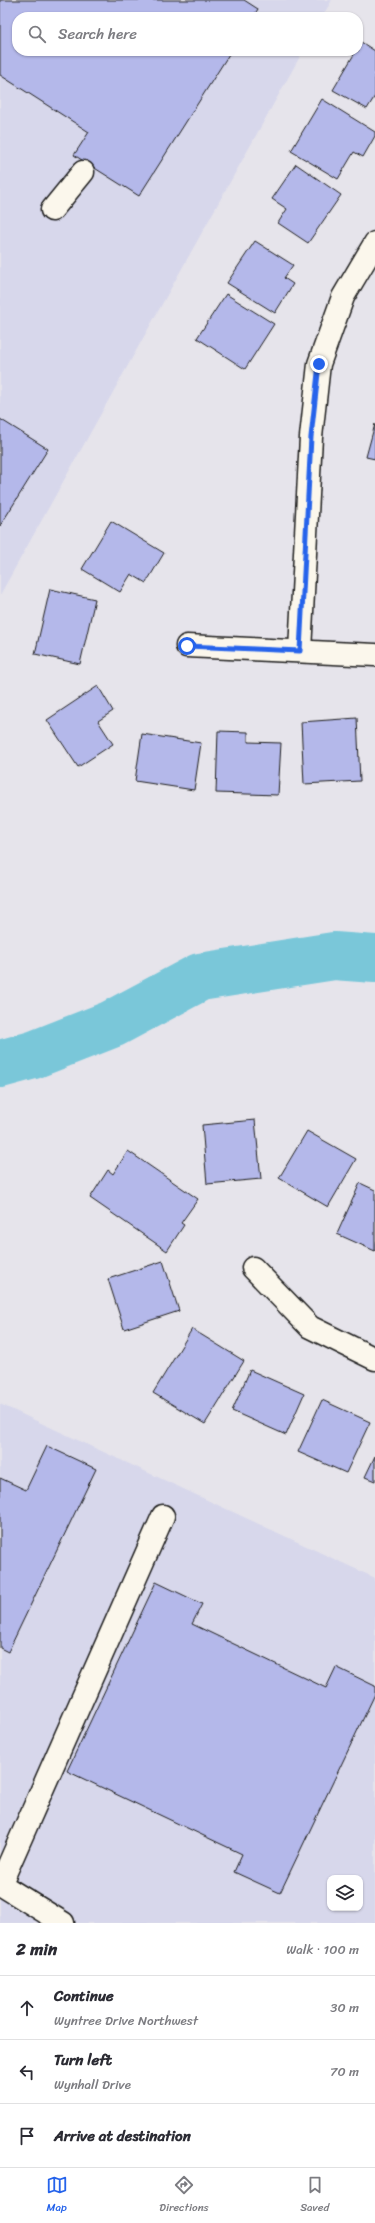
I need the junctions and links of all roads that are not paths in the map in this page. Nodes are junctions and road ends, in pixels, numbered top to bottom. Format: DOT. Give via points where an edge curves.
graph roads {
  1 [pos="83,172"];
  2 [pos="52,210"];
  3 [pos="375,243"];
  4 [pos="187,646"];
  5 [pos="300,651"];
  6 [pos="375,655"];
  7 [pos="253,1268"];
  8 [pos="375,1358"];
  9 [pos="163,1516"];
  10 [pos="0,1884"];
  11 [pos="63,1923"];
  1 -- 2 [label="street"];
  3 -- 5 [label="street" via="343,297 319,364 311,437"];
  4 -- 5 [label="street"];
  5 -- 6 [label="street"];
  7 -- 8 [label="street" via="310,1327"];
  9 -- 10 [label="street"];
  10 -- 11 [label="street"];
}
